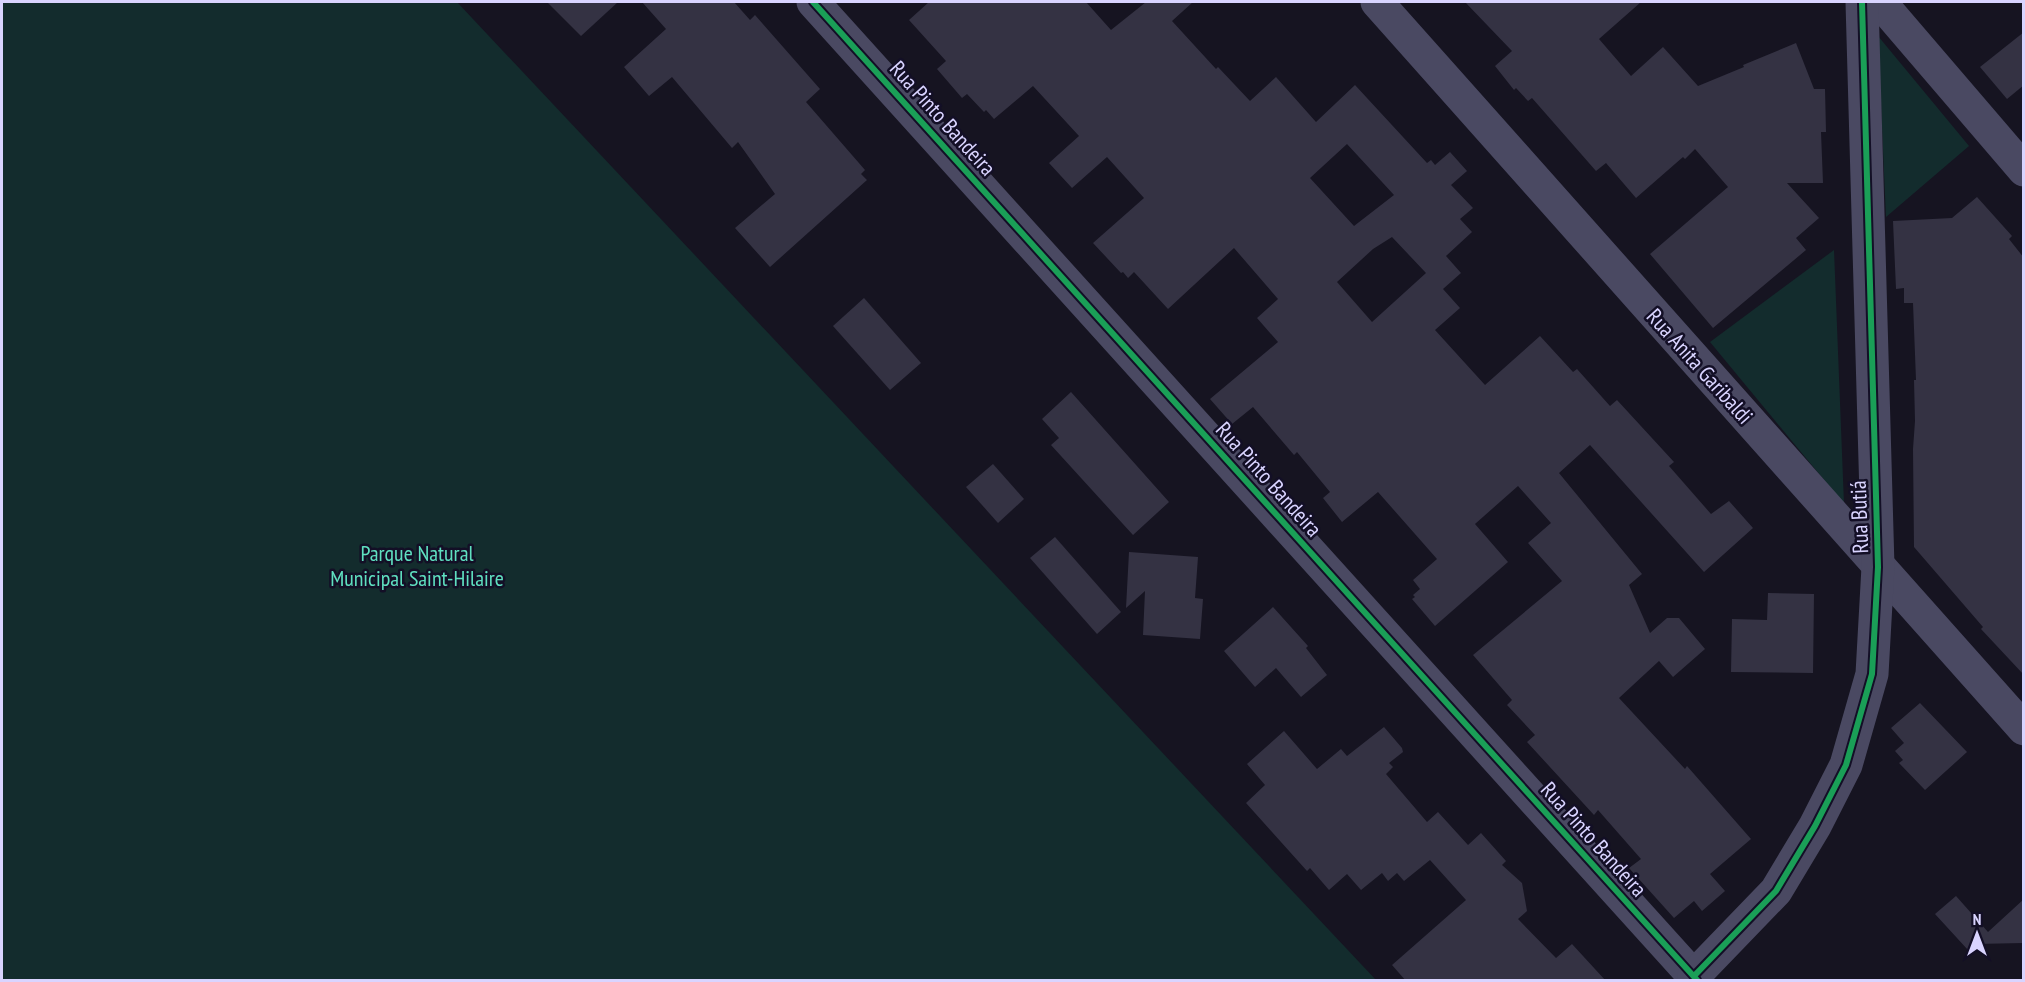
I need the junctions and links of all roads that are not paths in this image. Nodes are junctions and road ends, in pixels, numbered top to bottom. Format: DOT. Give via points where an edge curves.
graph roads {
  1 [pos="813,2"];
  2 [pos="1377,2"];
  3 [pos="1862,2"];
  4 [pos="1880,2"];
  5 [pos="2024,171"];
  6 [pos="1878,567"];
  7 [pos="2024,729"];
  8 [pos="1696,978"];
  1 -- 8 [label="street, Rua Pinto Bandeira"];
  2 -- 6 [label="street, Rua Anita Garibaldi"];
  3 -- 6 [label="street, Rua Butiá"];
  4 -- 5 [label="street"];
  6 -- 7 [label="street, Rua Anita Garibaldi"];
  6 -- 8 [label="street, Rua Butiá" via="1872,674 1846,765 1776,891"];
}
